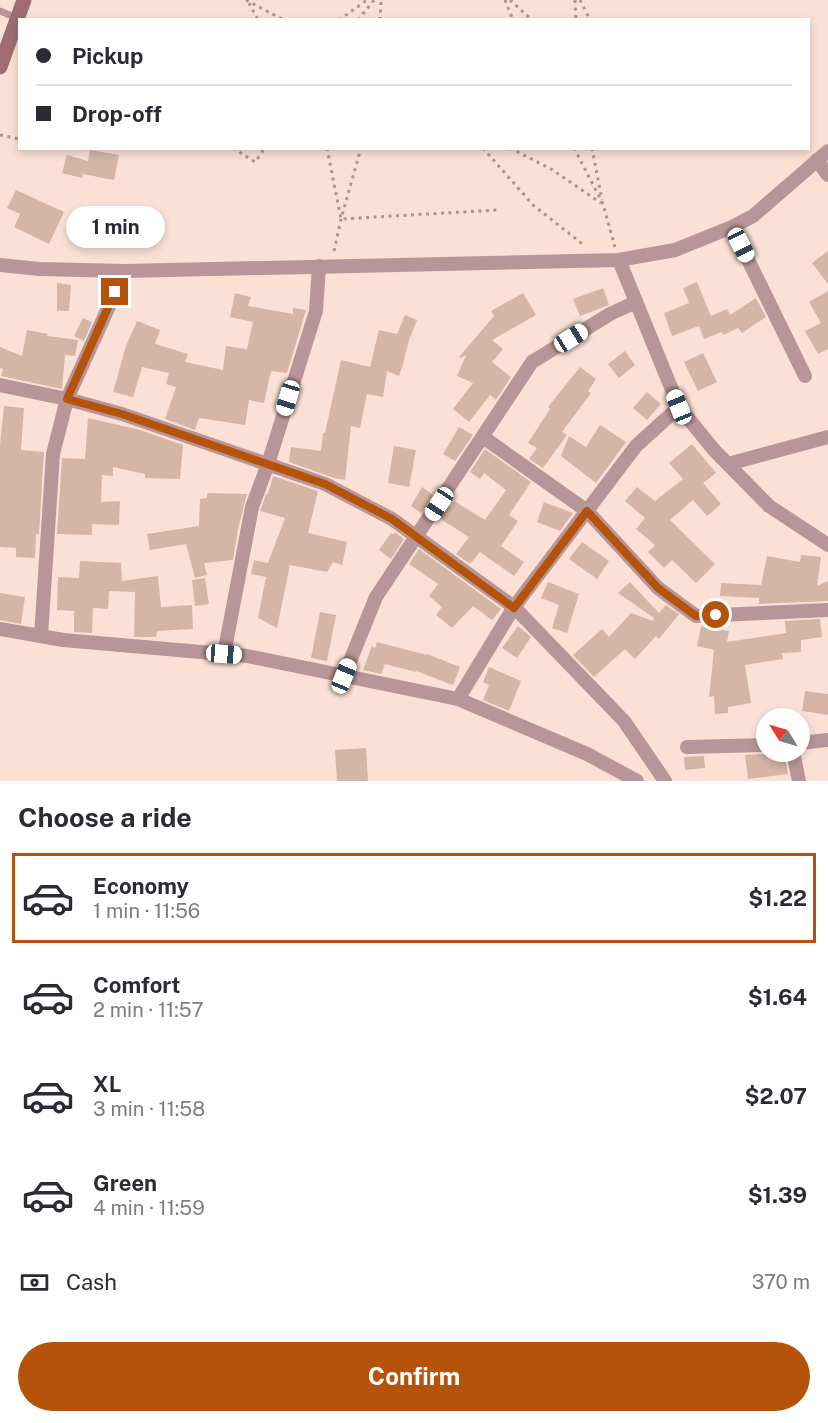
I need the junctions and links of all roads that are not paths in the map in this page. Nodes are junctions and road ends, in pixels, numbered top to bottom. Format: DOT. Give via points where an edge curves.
graph roads {
  1 [pos="24,0"];
  2 [pos="0,11"];
  3 [pos="17,18"];
  4 [pos="0,67"];
  5 [pos="823,155"];
  6 [pos="828,176"];
  7 [pos="732,227"];
  8 [pos="619,260"];
  9 [pos="0,265"];
  10 [pos="325,266"];
  11 [pos="125,271"];
  12 [pos="636,302"];
  13 [pos="805,376"];
  14 [pos="0,385"];
  15 [pos="67,399"];
  16 [pos="679,407"];
  17 [pos="483,437"];
  18 [pos="828,437"];
  19 [pos="268,464"];
  20 [pos="728,465"];
  21 [pos="587,511"];
  22 [pos="417,537"];
  23 [pos="828,545"];
  24 [pos="514,608"];
  25 [pos="828,610"];
  26 [pos="0,629"];
  27 [pos="41,636"];
  28 [pos="224,654"];
  29 [pos="344,676"];
  30 [pos="458,699"];
  31 [pos="828,740"];
  32 [pos="810,742"];
  33 [pos="756,745"];
  34 [pos="687,747"];
  35 [pos="795,762"];
  36 [pos="637,781"];
  37 [pos="665,781"];
  38 [pos="799,781"];
  1 -- 3 [label="main road"];
  2 -- 3 [label="lane"];
  3 -- 4 [label="main road"];
  5 -- 6 [label="street"];
  5 -- 7 [label="street" via="753,216"];
  7 -- 8 [label="street" via="675,250"];
  7 -- 13 [label="street"];
  8 -- 10 [label="street"];
  8 -- 12 [label="street"];
  9 -- 11 [label="street"];
  10 -- 11 [label="street"];
  10 -- 19 [label="street" via="316,311"];
  11 -- 15 [label="street"];
  12 -- 16 [label="street"];
  12 -- 17 [label="street" via="532,362"];
  14 -- 15 [label="street"];
  15 -- 19 [label="street"];
  15 -- 27 [label="street" via="53,454"];
  16 -- 20 [label="street"];
  16 -- 21 [label="street" via="636,446"];
  17 -- 21 [label="street"];
  17 -- 22 [label="street"];
  18 -- 20 [label="street"];
  19 -- 22 [label="street" via="325,484 392,519"];
  19 -- 28 [label="street" via="252,507"];
  20 -- 23 [label="street" via="768,506"];
  21 -- 24 [label="street"];
  21 -- 25 [label="street" via="658,588 696,616"];
  22 -- 24 [label="street"];
  22 -- 29 [label="street" via="376,597"];
  24 -- 30 [label="street"];
  24 -- 37 [label="street" via="624,721"];
  26 -- 27 [label="street"];
  27 -- 28 [label="street"];
  28 -- 29 [label="street"];
  29 -- 30 [label="street"];
  30 -- 36 [label="street" via="587,754"];
  31 -- 32 [label="street"];
  33 -- 34 [label="street"];
  35 -- 38 [label="street"];
}
